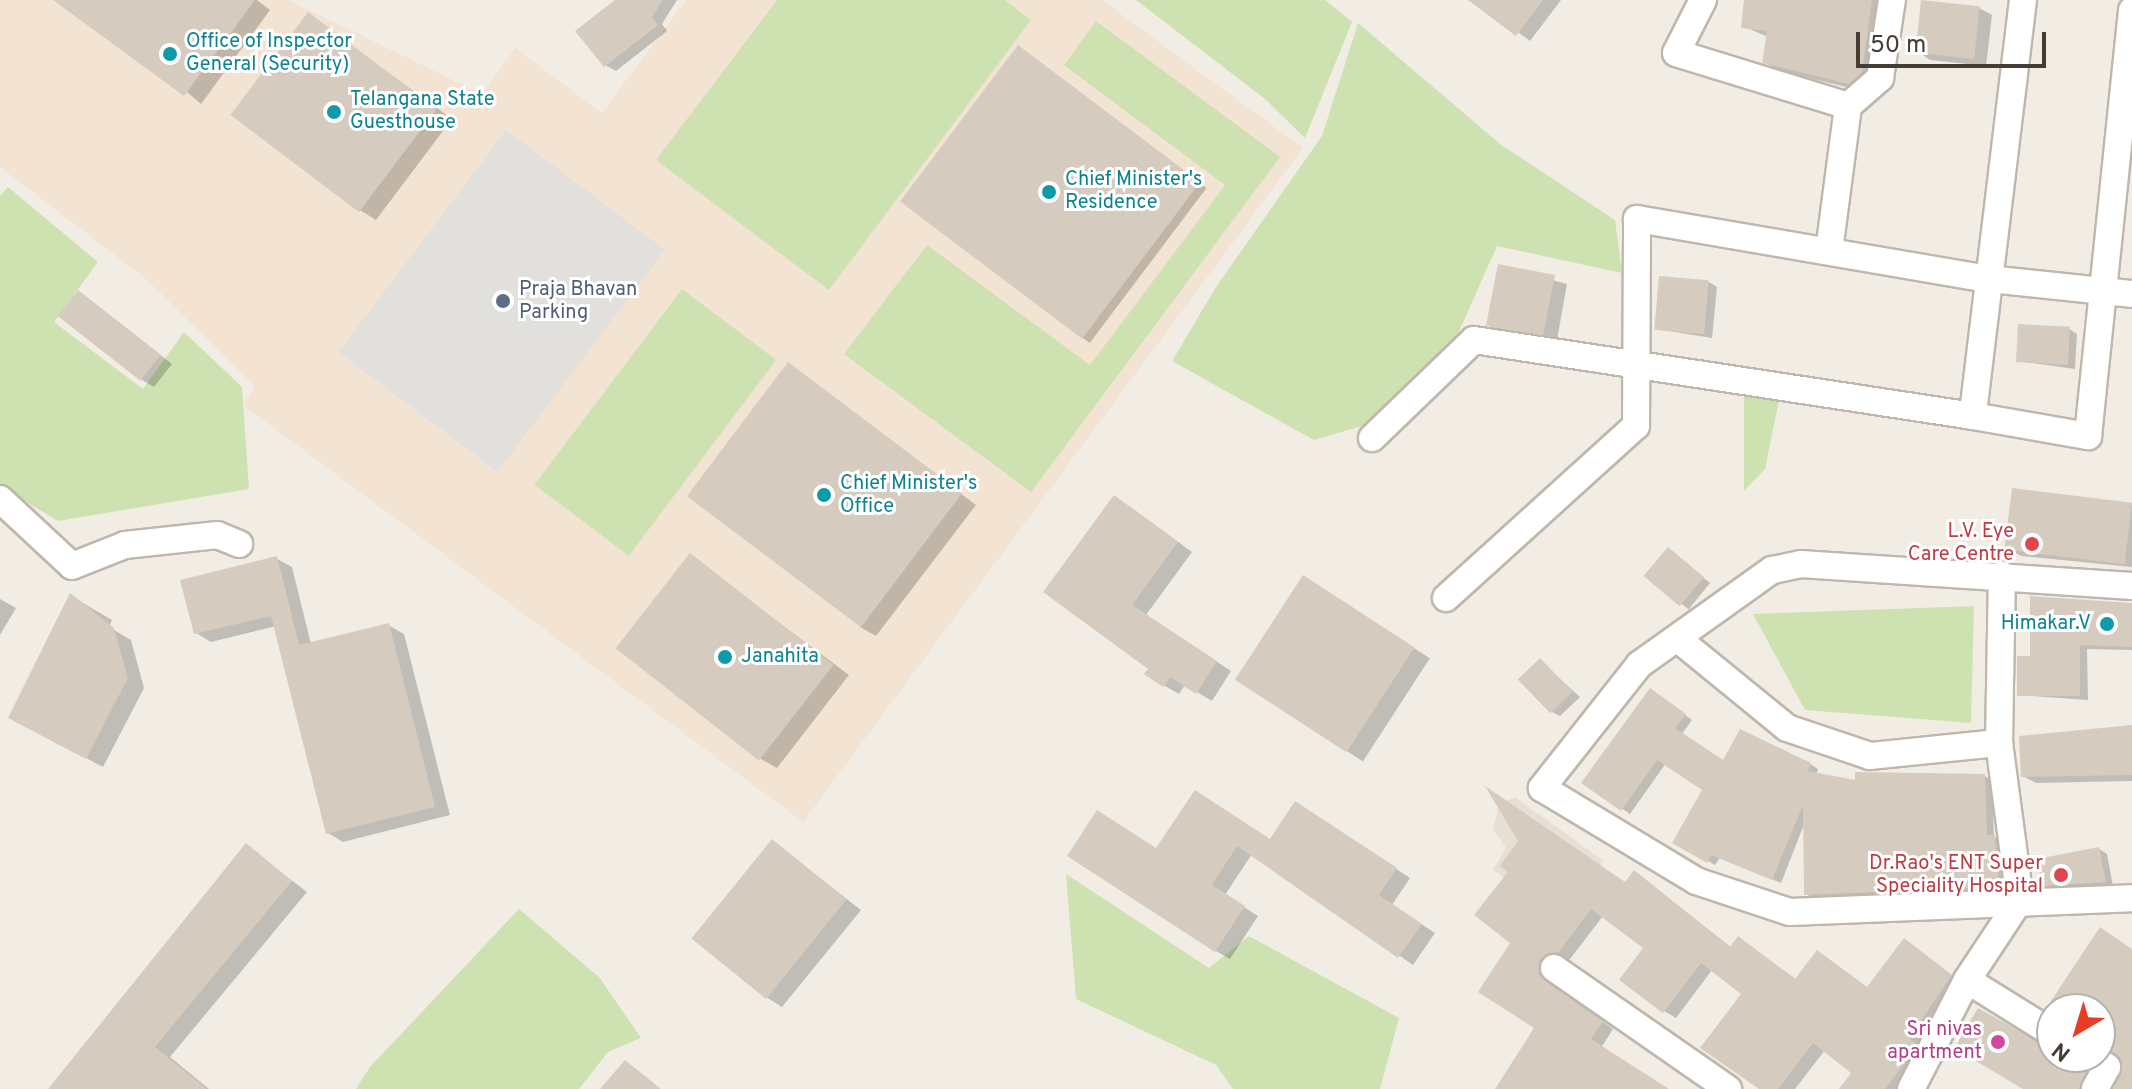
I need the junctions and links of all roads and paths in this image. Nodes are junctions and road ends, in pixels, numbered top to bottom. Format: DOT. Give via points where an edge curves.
graph roads {
  1 [pos="1703,0"];
  2 [pos="1892,0"];
  3 [pos="2023,0"];
  4 [pos="2132,10"];
  5 [pos="1848,106"];
  6 [pos="1829,251"];
  7 [pos="1989,279"];
  8 [pos="2103,294"];
  9 [pos="2132,294"];
  10 [pos="1636,362"];
  11 [pos="1973,416"];
  12 [pos="1372,438"];
  13 [pos="0,499"];
  14 [pos="239,544"];
  15 [pos="2002,575"];
  16 [pos="2132,586"];
  17 [pos="1446,598"];
  18 [pos="1678,639"];
  19 [pos="1999,743"];
  20 [pos="2132,898"];
  21 [pos="2020,900"];
  22 [pos="1554,968"];
  23 [pos="1967,980"];
  24 [pos="2036,1023"];
  25 [pos="1728,1089"];
  26 [pos="1911,1089"];
  1 -- 5 [label="street" via="1676,53"];
  2 -- 5 [label="street" via="1880,78"];
  3 -- 7 [label="street"];
  4 -- 8 [label="street"];
  5 -- 6 [label="street"];
  6 -- 7 [label="street"];
  6 -- 10 [label="street" via="1637,219"];
  7 -- 8 [label="street"];
  7 -- 11 [label="street"];
  8 -- 9 [label="street"];
  8 -- 11 [label="street" via="2088,436"];
  10 -- 11 [label="street"];
  10 -- 12 [label="street" via="1474,340"];
  10 -- 17 [label="street" via="1636,426"];
  13 -- 14 [label="street" via="72,566 125,545 217,535"];
  15 -- 16 [label="street"];
  15 -- 18 [label="street" via="1801,564 1772,570 1737,590"];
  15 -- 19 [label="street"];
  18 -- 19 [label="street" via="1787,728 1870,756"];
  18 -- 21 [label="street" via="1639,665 1542,788 1696,881 1790,912"];
  19 -- 21 [label="street"];
  20 -- 21 [label="street"];
  21 -- 23 [label="street"];
  22 -- 25 [label="street"];
  23 -- 24 [label="street"];
  23 -- 26 [label="street"];
}
